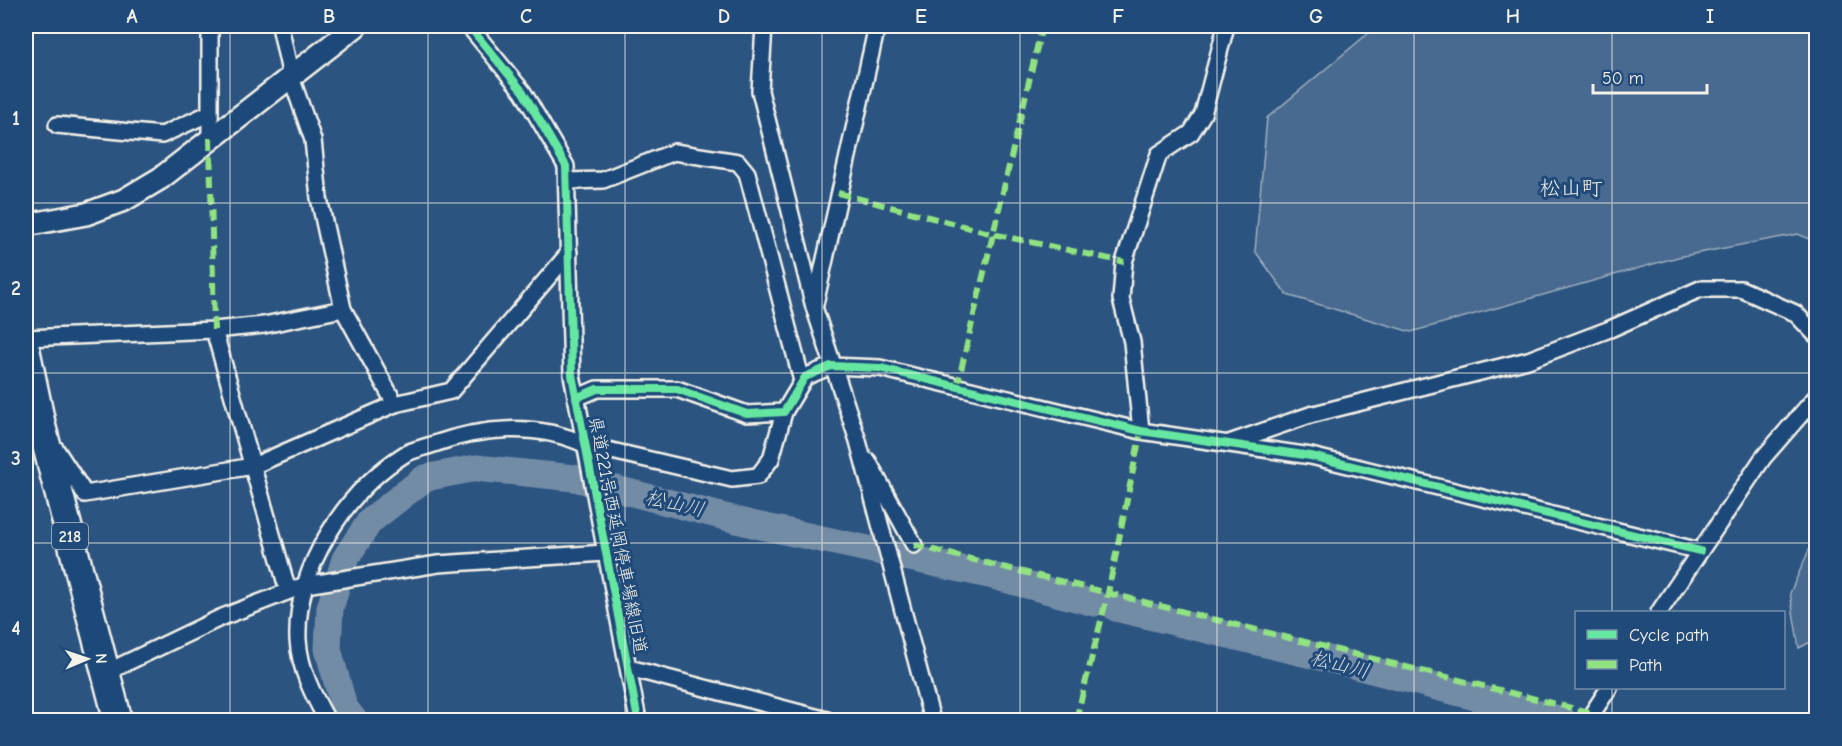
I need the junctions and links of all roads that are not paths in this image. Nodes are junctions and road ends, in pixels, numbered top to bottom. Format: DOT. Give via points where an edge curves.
graph roads {
  1 [pos="210,26"];
  2 [pos="280,26"];
  3 [pos="356,26"];
  4 [pos="469,26"];
  5 [pos="764,26"];
  6 [pos="877,26"];
  7 [pos="1226,26"];
  8 [pos="291,77"];
  9 [pos="210,113"];
  10 [pos="57,125"];
  11 [pos="210,138"];
  12 [pos="567,181"];
  13 [pos="26,225"];
  14 [pos="569,254"];
  15 [pos="814,307"];
  16 [pos="343,309"];
  17 [pos="214,330"];
  18 [pos="1816,334"];
  19 [pos="26,338"];
  20 [pos="26,351"];
  21 [pos="831,366"];
  22 [pos="802,381"];
  23 [pos="1816,397"];
  24 [pos="576,398"];
  25 [pos="395,404"];
  26 [pos="784,412"];
  27 [pos="42,428"];
  28 [pos="1141,431"];
  29 [pos="858,441"];
  30 [pos="1226,444"];
  31 [pos="586,445"];
  32 [pos="253,466"];
  33 [pos="914,545"];
  34 [pos="1700,551"];
  35 [pos="605,553"];
  36 [pos="305,585"];
  37 [pos="288,591"];
  38 [pos="1660,611"];
  39 [pos="629,668"];
  40 [pos="105,673"];
  41 [pos="1608,689"];
  42 [pos="1590,717"];
  43 [pos="118,720"];
  44 [pos="327,720"];
  45 [pos="638,720"];
  46 [pos="827,720"];
  47 [pos="932,720"];
  1 -- 9 [label="street"];
  2 -- 8 [label="street"];
  3 -- 8 [label="street"];
  4 -- 12 [label="street, 県道221号西延岡停車場線旧道" via="523,92 566,166"];
  5 -- 15 [label="street" via="760,91"];
  6 -- 15 [label="street"];
  7 -- 28 [label="street" via="1203,114 1191,133 1159,154 1124,262 1121,299 1132,342"];
  8 -- 11 [label="street"];
  8 -- 16 [label="street" via="313,140 319,198"];
  9 -- 10 [label="street" via="162,135"];
  9 -- 11 [label="street"];
  11 -- 13 [label="street" via="161,178 123,200 86,214"];
  12 -- 14 [label="street, 県道221号西延岡停車場線旧道"];
  12 -- 22 [label="street" via="603,180 674,152 738,162 747,173"];
  14 -- 24 [label="street, 県道221号西延岡停車場線旧道" via="568,305"];
  14 -- 25 [label="street" via="451,391"];
  15 -- 21 [label="street"];
  16 -- 17 [label="street" via="264,325"];
  16 -- 25 [label="street"];
  17 -- 19 [label="street"];
  17 -- 32 [label="street"];
  18 -- 30 [label="street" via="1795,313 1742,289 1700,289 1528,360 1310,414"];
  20 -- 27 [label="highway, 218"];
  21 -- 22 [label="street"];
  21 -- 28 [label="street" via="880,368"];
  21 -- 29 [label="street"];
  22 -- 26 [label="street"];
  23 -- 34 [label="street" via="1763,458"];
  24 -- 26 [label="street" via="597,389 677,389 747,414"];
  24 -- 31 [label="street, 県道221号西延岡停車場線旧道"];
  25 -- 32 [label="street"];
  26 -- 31 [label="street" via="771,459 758,476 732,479"];
  27 -- 32 [label="street" via="85,494"];
  27 -- 40 [label="highway, 218"];
  28 -- 30 [label="street"];
  29 -- 33 [label="street"];
  29 -- 47 [label="street"];
  30 -- 34 [label="street" via="1311,456"];
  31 -- 35 [label="street, 県道221号西延岡停車場線旧道"];
  31 -- 36 [label="street" via="565,435 504,428 455,436 406,453 367,484 328,532"];
  32 -- 37 [label="street"];
  34 -- 38 [label="street"];
  35 -- 36 [label="street" via="438,564"];
  35 -- 39 [label="street, 県道221号西延岡停車場線旧道"];
  36 -- 37 [label="street"];
  36 -- 44 [label="street" via="298,640 307,684"];
  37 -- 40 [label="street" via="220,618"];
  39 -- 45 [label="street, 県道221号西延岡停車場線旧道"];
  39 -- 46 [label="street"];
  40 -- 43 [label="highway, 218"];
  41 -- 42 [label="street"];
}
